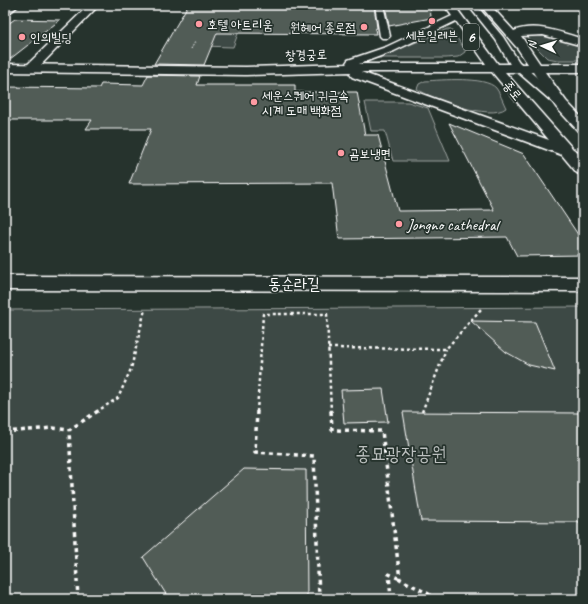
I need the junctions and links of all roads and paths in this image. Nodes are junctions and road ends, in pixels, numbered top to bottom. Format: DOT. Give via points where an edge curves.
graph roads {
  1 [pos="14,5"];
  2 [pos="94,5"];
  3 [pos="379,5"];
  4 [pos="449,5"];
  5 [pos="472,5"];
  6 [pos="485,5"];
  7 [pos="577,5"];
  8 [pos="583,10"];
  9 [pos="5,12"];
  10 [pos="457,17"];
  11 [pos="385,36"];
  12 [pos="583,43"];
  13 [pos="522,48"];
  14 [pos="583,62"];
  15 [pos="535,65"];
  16 [pos="517,66"];
  17 [pos="5,68"];
  18 [pos="31,68"];
  19 [pos="340,68"];
  20 [pos="454,68"];
  21 [pos="495,68"];
  22 [pos="583,68"];
  23 [pos="561,104"];
  24 [pos="500,114"];
  25 [pos="583,128"];
  26 [pos="570,153"];
  27 [pos="583,170"];
  28 [pos="5,283"];
  29 [pos="583,284"];
  30 [pos="483,307"];
  31 [pos="145,309"];
  32 [pos="328,348"];
  33 [pos="446,349"];
  34 [pos="422,412"];
  35 [pos="69,430"];
  36 [pos="5,432"];
  37 [pos="400,579"];
  38 [pos="77,599"];
  39 [pos="319,599"];
  40 [pos="391,599"];
  41 [pos="438,599"];
  1 -- 9 [label="main road"];
  2 -- 18 [label="main road"];
  3 -- 11 [label="lane"];
  4 -- 10 [label="main road, 종로 / 6"];
  5 -- 16 [label="lane" via="500,38"];
  6 -- 13 [label="main road, 종로 / 6"];
  7 -- 8 [label="path"];
  10 -- 19 [label="main road" via="390,49"];
  10 -- 21 [label="main road, 종로 / 6"];
  12 -- 13 [label="main road" via="527,31 516,34"];
  13 -- 15 [label="main road, 종로 / 6"];
  14 -- 15 [label="main road"];
  15 -- 16 [label="main road, 창경궁로"];
  15 -- 22 [label="main road, 창경궁로"];
  15 -- 23 [label="main road, 종로 / 6"];
  16 -- 21 [label="main road, 창경궁로"];
  16 -- 23 [label="lane"];
  17 -- 18 [label="main road, 창경궁로"];
  18 -- 19 [label="main road, 창경궁로" via="246,71"];
  19 -- 20 [label="main road, 창경궁로"];
  19 -- 26 [label="main road"];
  20 -- 21 [label="main road, 창경궁로"];
  20 -- 24 [label="main road" via="410,76 404,81 405,85 415,93 470,112"];
  21 -- 26 [label="main road, 종로 / 6" via="518,105"];
  23 -- 25 [label="main road, 종로 / 6"];
  26 -- 27 [label="main road, 종로 / 6"];
  28 -- 29 [label="main road, 동순라길"];
  30 -- 33 [label="path"];
  31 -- 35 [label="path" via="131,369 118,398"];
  32 -- 33 [label="path"];
  32 -- 37 [label="path" via="332,430 382,431"];
  32 -- 39 [label="path" via="327,314 263,314 255,452 314,456"];
  33 -- 34 [label="path"];
  35 -- 36 [label="path" via="53,428"];
  35 -- 38 [label="path"];
  37 -- 40 [label="path" via="389,574"];
  37 -- 41 [label="path"];
}
